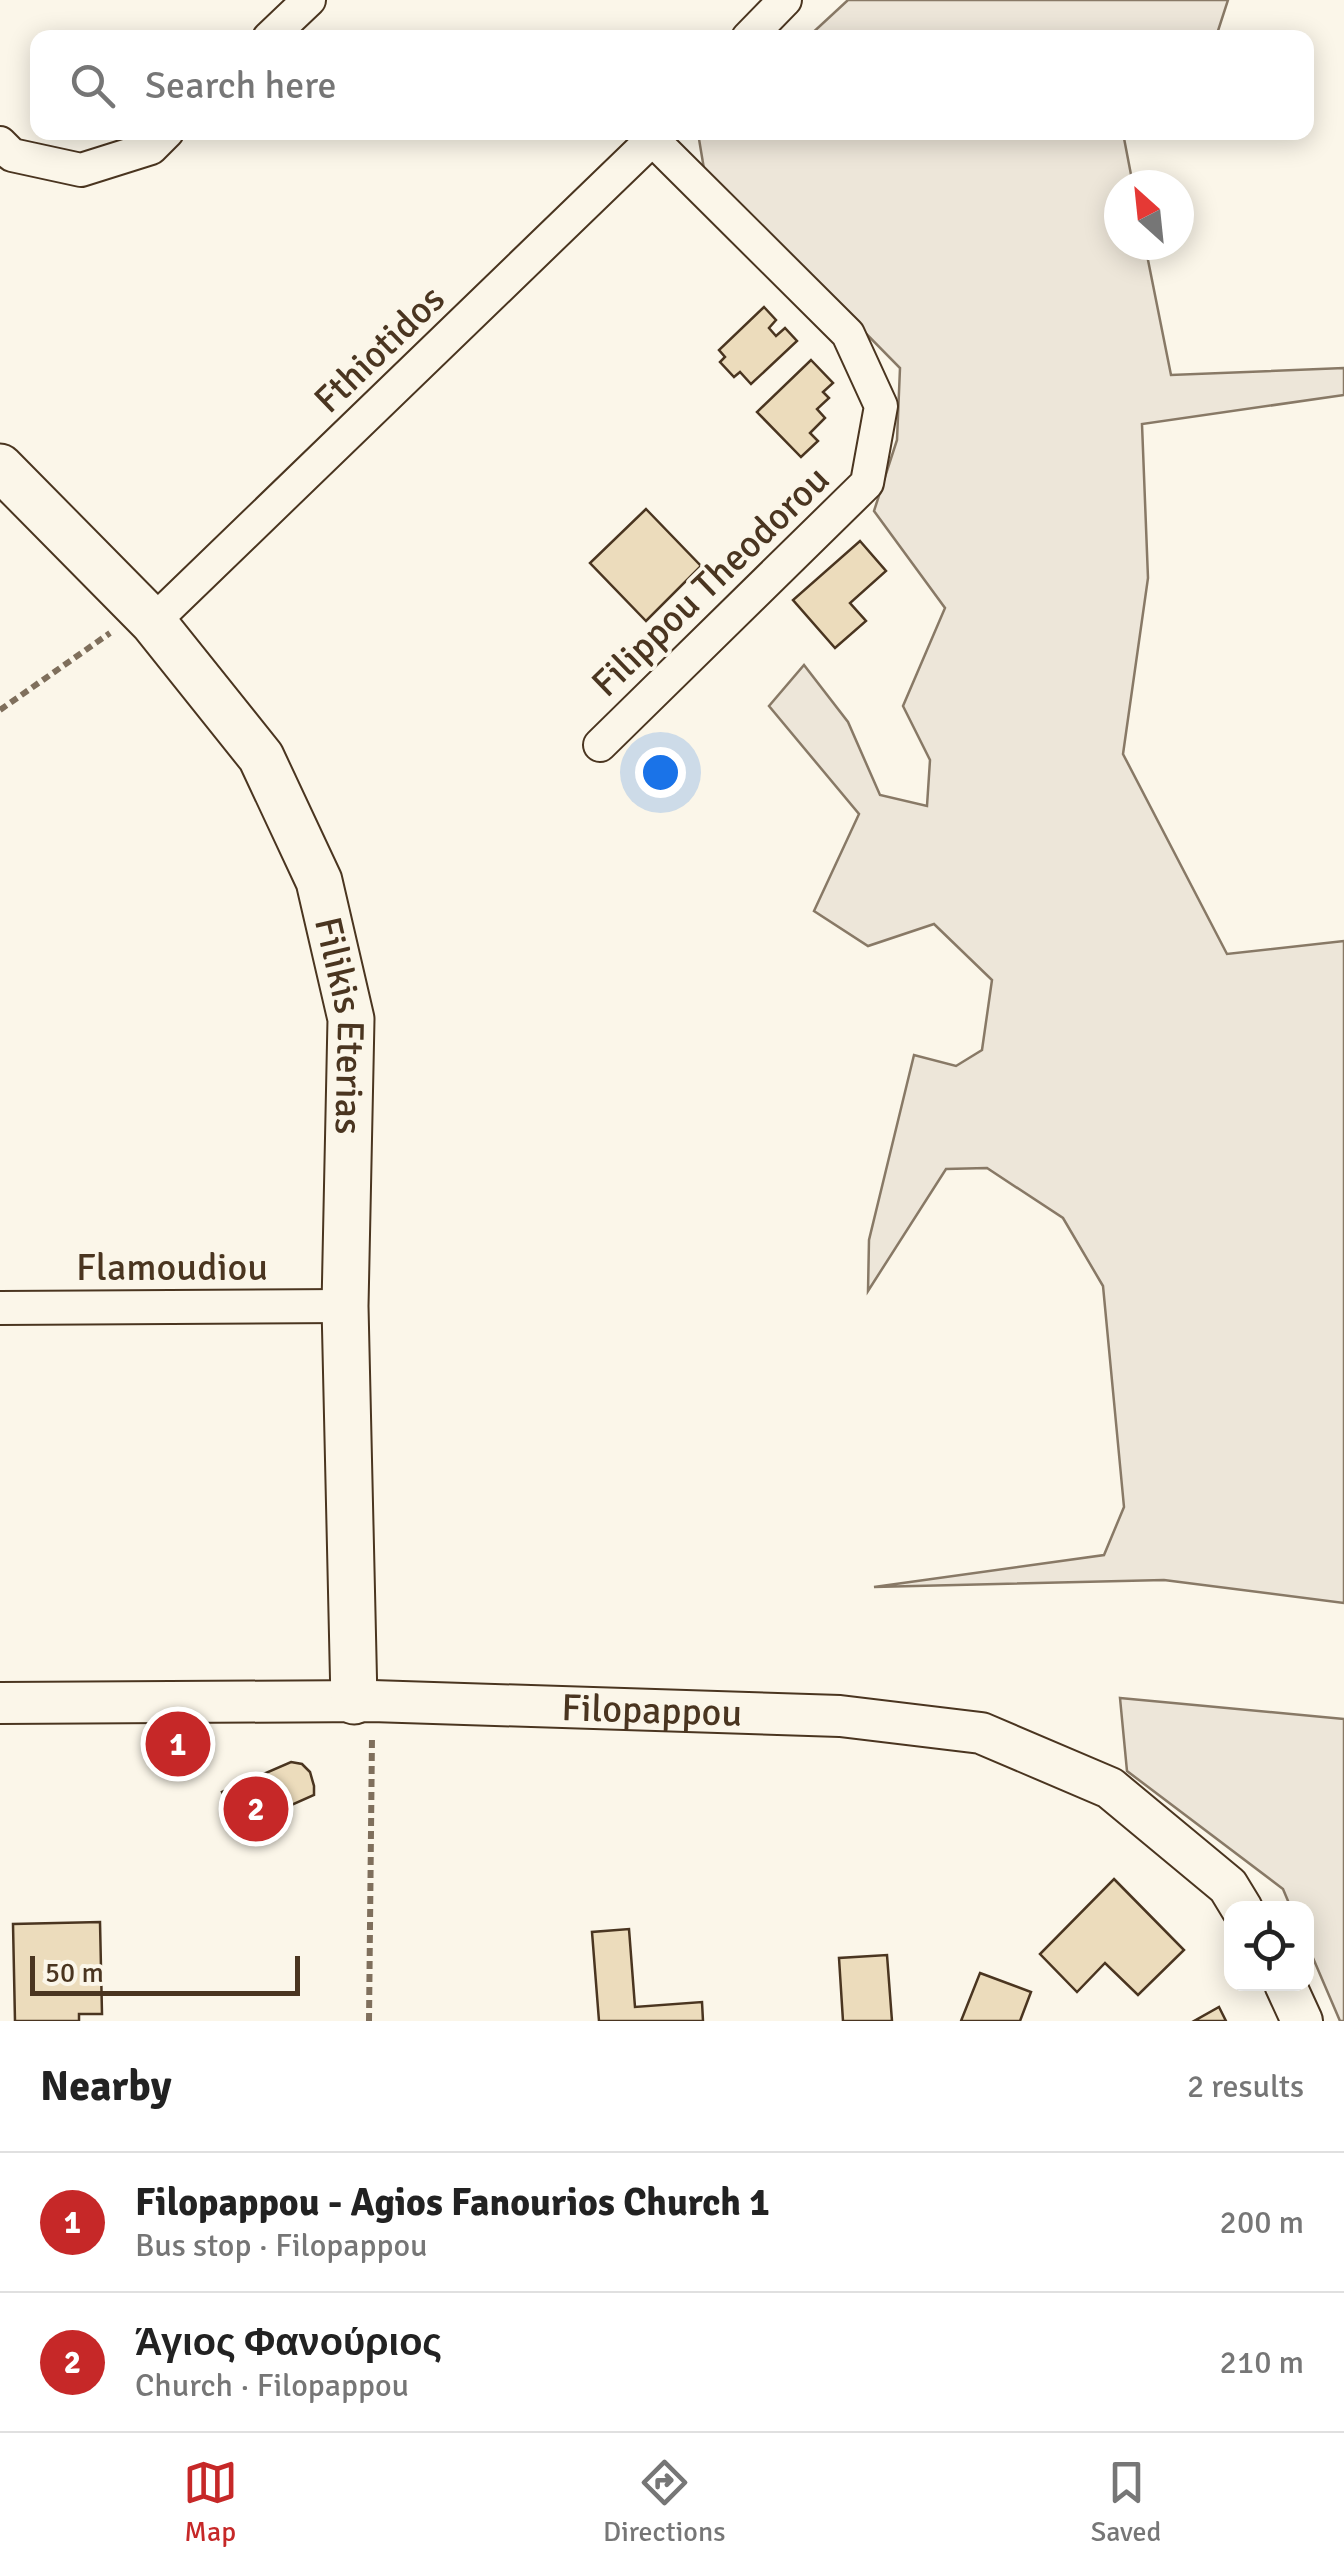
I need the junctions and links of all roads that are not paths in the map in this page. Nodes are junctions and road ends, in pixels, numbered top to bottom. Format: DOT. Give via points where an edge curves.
graph roads {
  1 [pos="309,0"];
  2 [pos="785,0"];
  3 [pos="277,30"];
  4 [pos="756,30"];
  5 [pos="159,140"];
  6 [pos="653,140"];
  7 [pos="661,140"];
  8 [pos="0,143"];
  9 [pos="0,466"];
  10 [pos="147,616"];
  11 [pos="600,745"];
  12 [pos="344,1306"];
  13 [pos="0,1308"];
  14 [pos="363,1701"];
  15 [pos="0,1703"];
  16 [pos="1238,1901"];
  17 [pos="1287,1991"];
  18 [pos="1302,2021"];
  1 -- 3 [label="street"];
  2 -- 4 [label="street"];
  5 -- 8 [label="street" via="81,170 12,155"];
  6 -- 10 [label="street, Fthiotidos"];
  7 -- 11 [label="street, Filippou Theodorou" via="848,334 882,406 867,484"];
  9 -- 10 [label="main road, Filikis Eterias"];
  10 -- 12 [label="main road, Filikis Eterias" via="261,757 319,881 351,1019"];
  12 -- 13 [label="street, Flamoudiou"];
  12 -- 14 [label="main road, Filikis Eterias"];
  14 -- 15 [label="street, Filopappou"];
  14 -- 16 [label="street, Filopappou" via="840,1716 981,1733 1110,1788"];
  17 -- 18 [label="street"];
}
